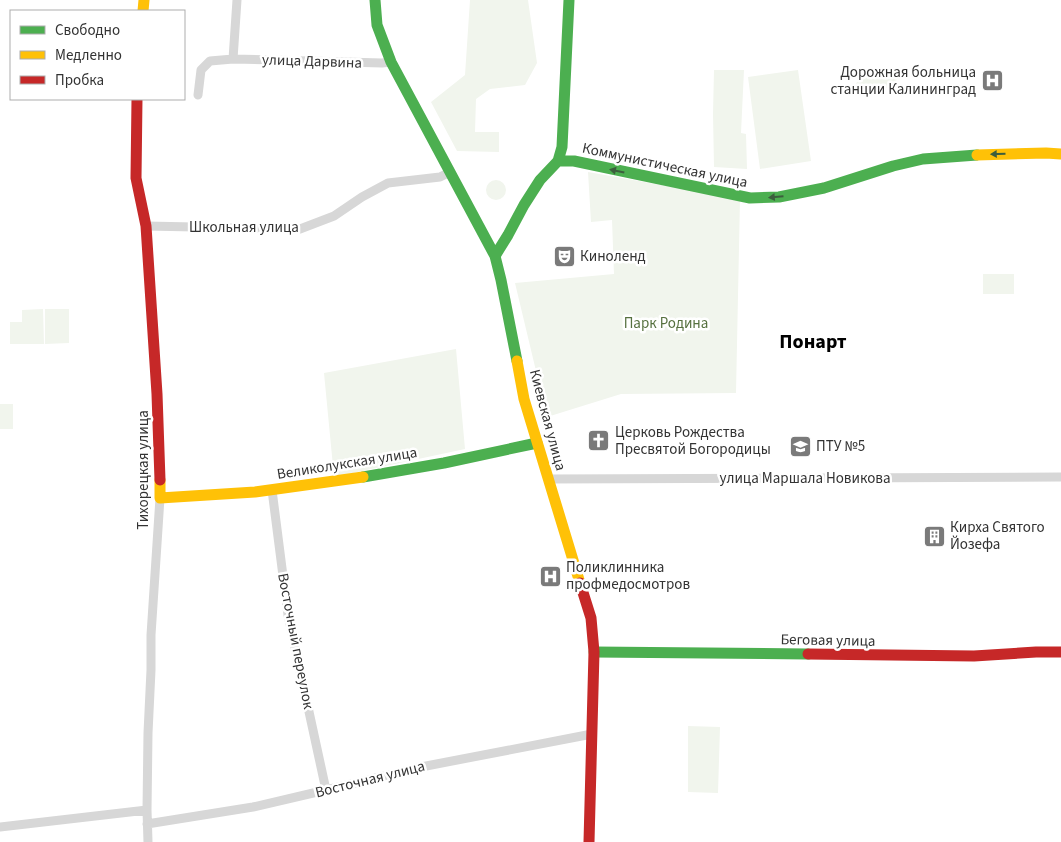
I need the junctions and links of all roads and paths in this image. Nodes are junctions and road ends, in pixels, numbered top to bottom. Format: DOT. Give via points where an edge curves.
graph roads {
  1 [pos="237,0"];
  2 [pos="375,0"];
  3 [pos="569,0"];
  4 [pos="233,59"];
  5 [pos="391,62"];
  6 [pos="198,95"];
  7 [pos="137,100"];
  8 [pos="1061,146"];
  9 [pos="1046,153"];
  10 [pos="1061,154"];
  11 [pos="558,161"];
  12 [pos="450,172"];
  13 [pos="146,226"];
  14 [pos="495,256"];
  15 [pos="537,443"];
  16 [pos="1061,477"];
  17 [pos="548,479"];
  18 [pos="272,490"];
  19 [pos="160,498"];
  20 [pos="594,652"];
  21 [pos="1061,652"];
  22 [pos="592,734"];
  23 [pos="326,790"];
  24 [pos="147,810"];
  25 [pos="147,824"];
  26 [pos="0,827"];
  27 [pos="148,842"];
  28 [pos="589,842"];
  1 -- 4 [label="street"];
  2 -- 5 [label="main road, Киевская улица" via="377,25"];
  3 -- 11 [label="main road" via="562,147"];
  4 -- 5 [label="street, улица Дарвина"];
  4 -- 6 [label="street, улица Дарвина" via="210,61 201,70"];
  5 -- 12 [label="main road, Киевская улица"];
  7 -- 13 [label="main road, Тихорецкая улица" via="136,178"];
  8 -- 9 [label="main road"];
  9 -- 10 [label="main road, Коммунистическая улица"];
  9 -- 11 [label="main road, Коммунистическая улица, one-way" via="923,159 780,198 750,198"];
  11 -- 14 [label="main road" via="540,180"];
  12 -- 13 [label="street, Школьная улица" via="440,177 388,184 334,216 300,229"];
  12 -- 14 [label="main road, Киевская улица"];
  13 -- 19 [label="main road, Тихорецкая улица"];
  14 -- 15 [label="main road, Киевская улица" via="524,399"];
  15 -- 17 [label="main road, Киевская улица"];
  15 -- 18 [label="main road, Великолукская улица" via="419,468"];
  16 -- 17 [label="street, улица Маршала Новикова"];
  17 -- 20 [label="main road, Киевская улица" via="591,618"];
  18 -- 19 [label="main road, Великолукская улица"];
  18 -- 23 [label="street, Восточный переулок" via="288,615"];
  19 -- 24 [label="street, Тихорецкая улица" via="151,635"];
  20 -- 21 [label="main road, Беговая улица" via="974,656"];
  20 -- 22 [label="main road, Киевская улица"];
  22 -- 23 [label="street, Восточная улица" via="421,767"];
  22 -- 28 [label="main road, Киевская улица"];
  23 -- 25 [label="street, Восточная улица" via="253,807"];
  24 -- 25 [label="street, Тихорецкая улица"];
  24 -- 26 [label="street"];
  25 -- 27 [label="street, Тихорецкая улица"];
}
